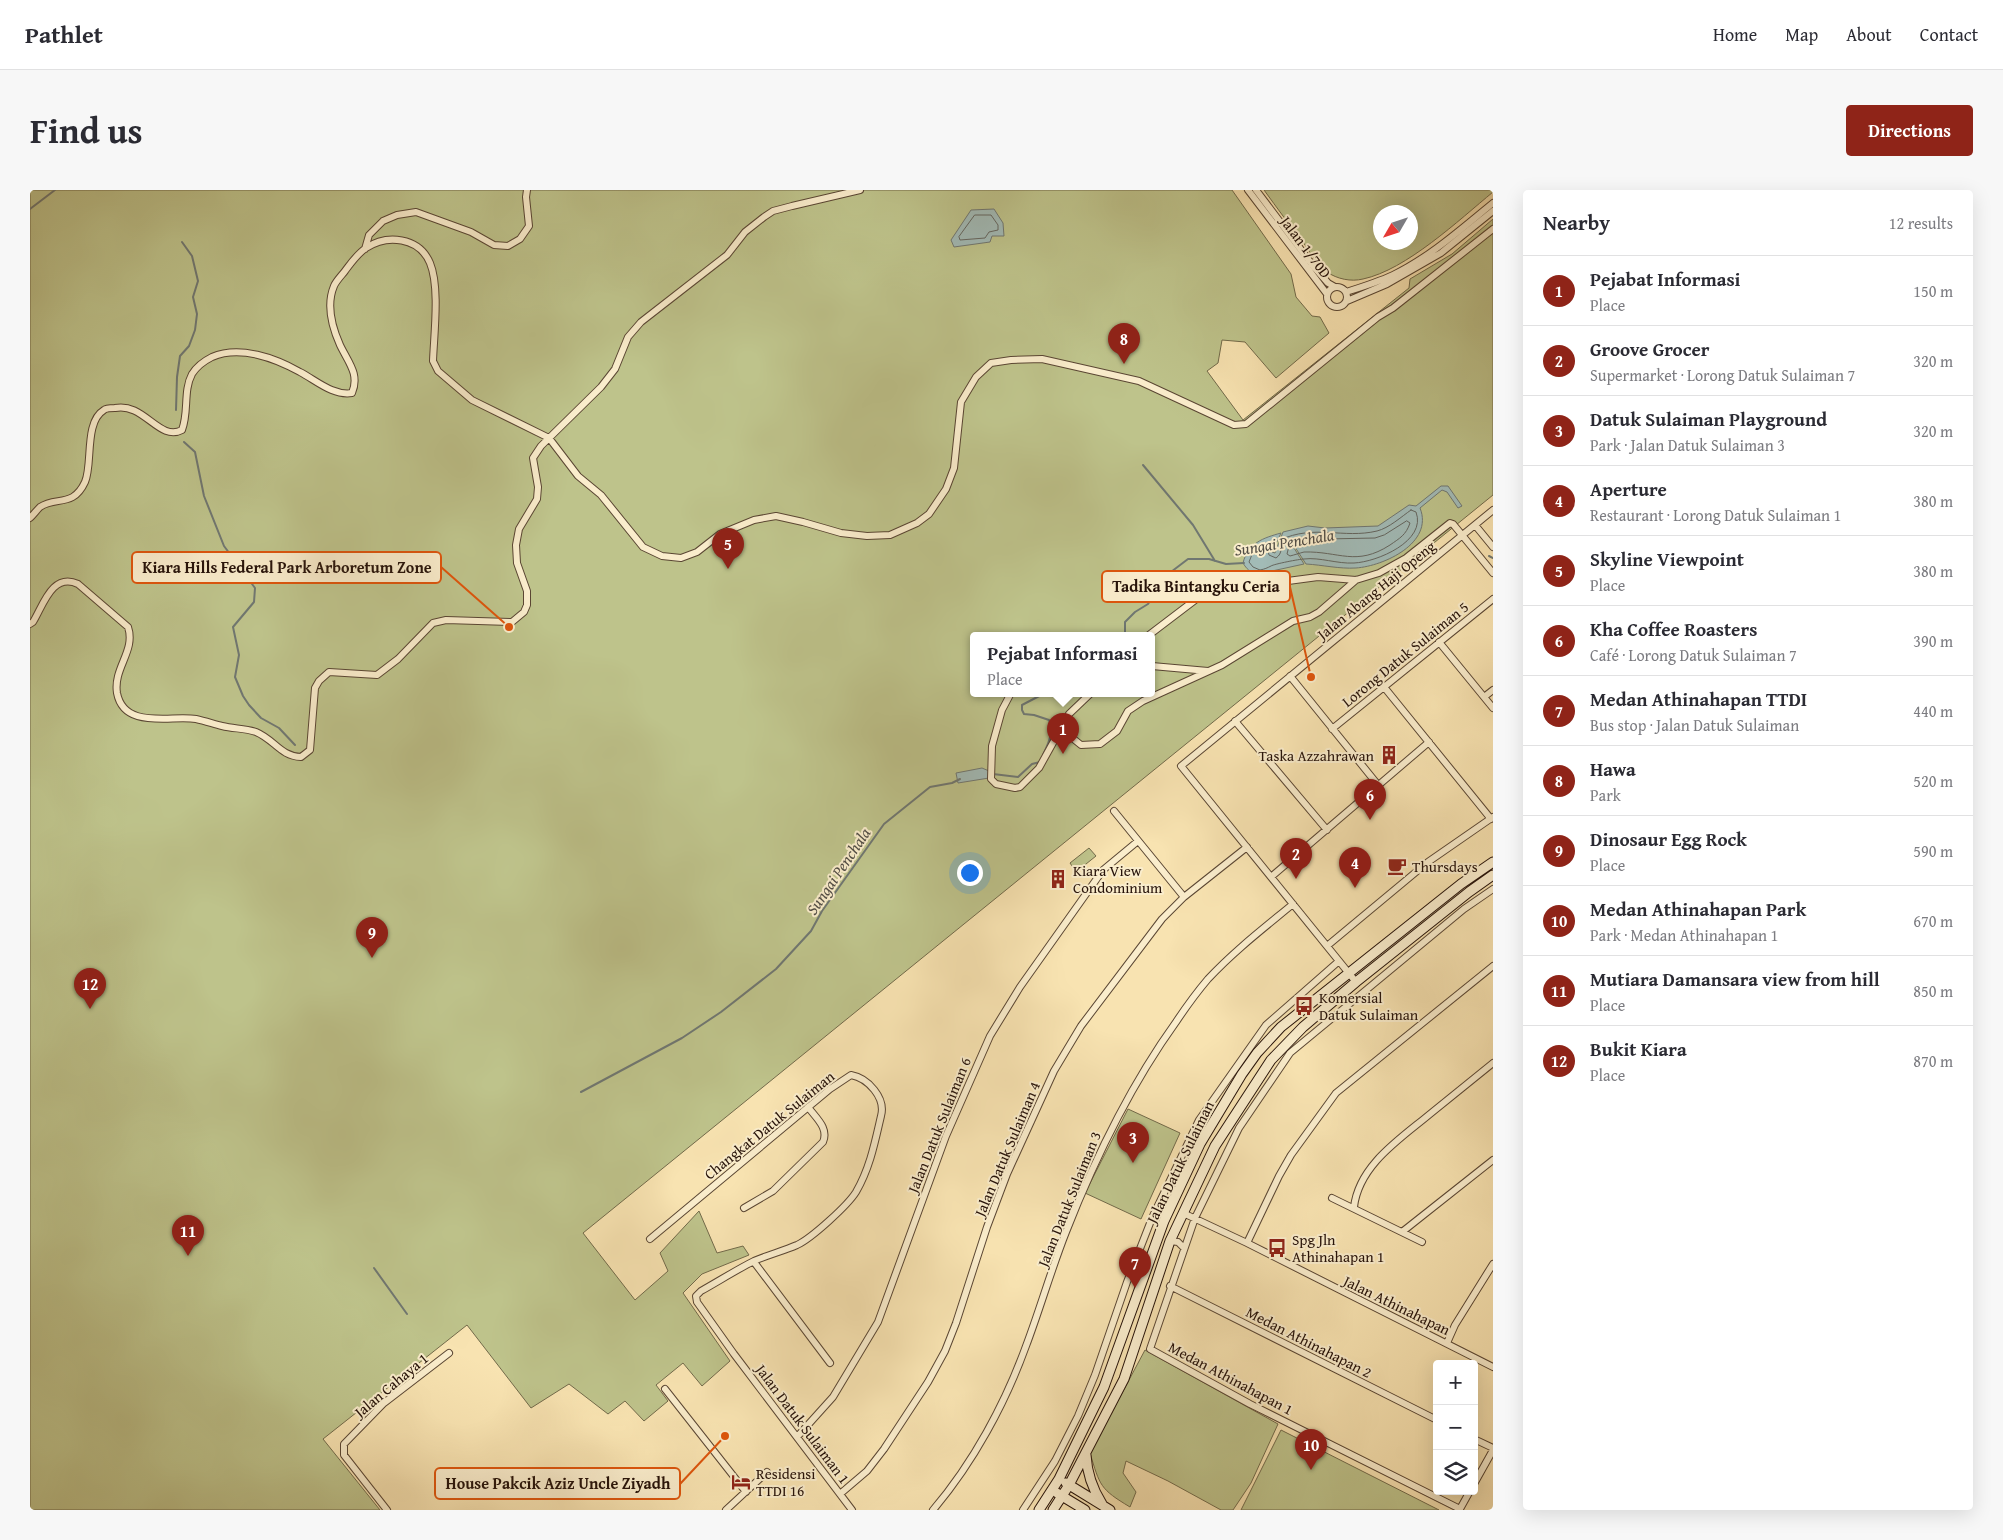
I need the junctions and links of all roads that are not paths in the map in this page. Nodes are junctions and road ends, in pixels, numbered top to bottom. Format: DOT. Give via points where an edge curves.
graph roads {
  1 [pos="527,190"];
  2 [pos="860,190"];
  3 [pos="1248,190"];
  4 [pos="1256,190"];
  5 [pos="1493,204"];
  6 [pos="1493,211"];
  7 [pos="1493,229"];
  8 [pos="365,248"];
  9 [pos="1335,287"];
  10 [pos="1346,292"];
  11 [pos="1327,294"];
  12 [pos="1347,301"];
  13 [pos="549,438"];
  14 [pos="1493,510"];
  15 [pos="30,518"];
  16 [pos="1476,525"];
  17 [pos="1462,536"];
  18 [pos="1493,547"];
  19 [pos="1493,573"];
  20 [pos="1356,580"];
  21 [pos="1493,598"];
  22 [pos="30,624"];
  23 [pos="1154,632"];
  24 [pos="1439,642"];
  25 [pos="1155,664"];
  26 [pos="1208,671"];
  27 [pos="1290,676"];
  28 [pos="1384,687"];
  29 [pos="1493,690"];
  30 [pos="1155,695"];
  31 [pos="1009,697"];
  32 [pos="1087,697"];
  33 [pos="1152,697"];
  34 [pos="1484,697"];
  35 [pos="1493,708"];
  36 [pos="1235,721"];
  37 [pos="1060,728"];
  38 [pos="1332,729"];
  39 [pos="1430,742"];
  40 [pos="1378,785"];
  41 [pos="1114,811"];
  42 [pos="1492,818"];
  43 [pos="1327,830"];
  44 [pos="1138,841"];
  45 [pos="1247,847"];
  46 [pos="1493,862"];
  47 [pos="1493,875"];
  48 [pos="1271,877"];
  49 [pos="1493,889"];
  50 [pos="1184,897"];
  51 [pos="1293,904"];
  52 [pos="1327,946"];
  53 [pos="1339,961"];
  54 [pos="1493,966"];
  55 [pos="1349,973"];
  56 [pos="1356,982"];
  57 [pos="1493,1063"];
  58 [pos="1248,1094"];
  59 [pos="1223,1104"];
  60 [pos="808,1107"];
  61 [pos="1493,1160"];
  62 [pos="1332,1198"];
  63 [pos="1354,1207"];
  64 [pos="744,1208"];
  65 [pos="1183,1213"];
  66 [pos="1196,1218"];
  67 [pos="1402,1232"];
  68 [pos="650,1239"];
  69 [pos="1170,1241"];
  70 [pos="1422,1242"];
  71 [pos="1247,1243"];
  72 [pos="1184,1248"];
  73 [pos="754,1262"];
  74 [pos="1493,1264"];
  75 [pos="1170,1286"];
  76 [pos="1447,1343"];
  77 [pos="449,1353"];
  78 [pos="734,1354"];
  79 [pos="830,1363"];
  80 [pos="1493,1367"];
  81 [pos="1124,1379"];
  82 [pos="1104,1387"];
  83 [pos="665,1389"];
  84 [pos="1433,1418"];
  85 [pos="797,1438"];
  86 [pos="1478,1440"];
  87 [pos="1493,1449"];
  88 [pos="1086,1452"];
  89 [pos="767,1472"];
  90 [pos="1478,1477"];
  91 [pos="1059,1478"];
  92 [pos="1069,1485"];
  93 [pos="1052,1490"];
  94 [pos="746,1492"];
  95 [pos="840,1494"];
  96 [pos="1468,1495"];
  97 [pos="1062,1496"];
  98 [pos="1107,1508"];
  99 [pos="387,1510"];
  100 [pos="726,1510"];
  101 [pos="852,1510"];
  102 [pos="933,1510"];
  103 [pos="1023,1510"];
  104 [pos="1039,1510"];
  105 [pos="1053,1510"];
  106 [pos="1085,1510"];
  1 -- 8 [label="street" via="529,226 520,239 508,246 494,245 471,232 416,212 383,221 368,235"];
  2 -- 13 [label="street" via="764,216 745,232 727,255 641,322 628,337 601,387"];
  3 -- 11 [label="street, Jalan 1/70D"];
  4 -- 9 [label="street, Jalan 1/70D" via="1314,267"];
  5 -- 10 [label="street" via="1418,260 1394,274"];
  6 -- 12 [label="street" via="1441,253 1387,284"];
  7 -- 13 [label="street" via="1246,424 1234,425 1139,381 1067,363 1042,358 991,363 976,377 962,402 954,468 946,489 928,514 890,535 841,533 776,516 754,520 720,534 697,552 681,558 662,556 643,547 601,495 578,476"];
  8 -- 13 [label="street" via="399,239 420,248 431,264 435,285 433,361 438,371 472,400"];
  8 -- 15 [label="street" via="334,285 331,298 331,318 340,345 353,366 356,384 352,394 332,391 300,372 262,356 222,353 206,360 192,375 188,383 186,422 177,433 164,431 132,408 104,410 92,430 89,468 82,488 72,498 41,506"];
  9 -- 10 [label="street"];
  9 -- 11 [label="street"];
  10 -- 12 [label="street"];
  11 -- 12 [label="street" via="1328,302 1335,307"];
  13 -- 22 [label="street" via="532,458 537,499 519,529 516,545 517,563 527,591 524,612 512,622 446,620 433,623 377,676 329,672 315,688 310,750 302,757 284,754 258,733 242,728 186,718 145,719 132,714 123,706 117,693 118,674 132,637 128,627 78,584 73,582 53,588"];
  14 -- 16 [label="street, Jalan Abang Haji Openg"];
  16 -- 17 [label="street, Jalan Abang Haji Openg"];
  16 -- 18 [label="street"];
  17 -- 19 [label="street"];
  17 -- 20 [label="street" via="1450,523 1406,558 1379,573"];
  17 -- 27 [label="street, Jalan Abang Haji Openg"];
  20 -- 23 [label="street" via="1318,578 1213,591 1199,597"];
  20 -- 26 [label="street" via="1319,612 1293,621"];
  21 -- 24 [label="street, Lorong Datuk Sulaiman 5"];
  24 -- 28 [label="street, Lorong Datuk Sulaiman 5"];
  24 -- 34 [label="street"];
  25 -- 26 [label="street"];
  26 -- 30 [label="street"];
  27 -- 36 [label="street, Jalan Abang Haji Openg"];
  27 -- 38 [label="street"];
  28 -- 38 [label="street, Lorong Datuk Sulaiman 5"];
  28 -- 39 [label="street"];
  29 -- 34 [label="street"];
  31 -- 37 [label="street" via="992,746 991,775 996,784 1020,787 1039,768"];
  32 -- 37 [label="street"];
  33 -- 37 [label="street" via="1128,712 1117,731 1100,744 1082,745"];
  34 -- 35 [label="street"];
  36 -- 43 [label="street"];
  36 -- 45 [label="street, Jalan Abang Haji Openg" via="1181,766"];
  38 -- 40 [label="street"];
  39 -- 40 [label="street"];
  39 -- 42 [label="street"];
  40 -- 43 [label="street"];
  41 -- 44 [label="street"];
  42 -- 52 [label="street" via="1428,862"];
  43 -- 48 [label="street"];
  44 -- 50 [label="street"];
  44 -- 85 [label="street, Jalan Datuk Sulaiman 6" via="1103,870 1020,987 990,1036 946,1136 878,1322 833,1397"];
  45 -- 48 [label="street"];
  45 -- 50 [label="street, Jalan Datuk Sulaiman 4"];
  46 -- 55 [label="main road, Jalan Datuk Sulaiman"];
  47 -- 56 [label="main road, Jalan Datuk Sulaiman"];
  48 -- 51 [label="street"];
  49 -- 66 [label="street" via="1464,909 1290,1053 1239,1128"];
  50 -- 95 [label="street, Jalan Datuk Sulaiman 4" via="1162,919 1106,992 1054,1071 1007,1174 945,1351 884,1450 867,1471"];
  51 -- 52 [label="street"];
  51 -- 102 [label="street, Jalan Datuk Sulaiman 3" via="1207,980 1146,1066 1100,1149 1066,1232 1026,1348 1005,1395 960,1474"];
  52 -- 53 [label="street"];
  53 -- 55 [label="street"];
  53 -- 103 [label="street, Jalan Datuk Sulaiman" via="1266,1025 1199,1120 1152,1218 1078,1416 1055,1461"];
  54 -- 71 [label="street" via="1336,1094 1279,1176"];
  55 -- 56 [label="street"];
  55 -- 59 [label="main road, Jalan Datuk Sulaiman" via="1271,1037"];
  56 -- 58 [label="main road, Jalan Datuk Sulaiman" via="1285,1043"];
  57 -- 63 [label="street" via="1385,1151 1362,1182"];
  58 -- 59 [label="main road" via="1243,1083"];
  58 -- 65 [label="main road, Jalan Datuk Sulaiman" via="1215,1146"];
  59 -- 82 [label="main road, Jalan Datuk Sulaiman" via="1200,1144 1164,1221"];
  60 -- 64 [label="street" via="825,1129 823,1142 773,1191"];
  60 -- 68 [label="street, Changkat Datuk Sulaiman"];
  60 -- 73 [label="street, Changkat Datuk Sulaiman" via="851,1075 865,1081 880,1098 883,1110 870,1160 856,1193 834,1216 799,1244"];
  61 -- 67 [label="street"];
  62 -- 63 [label="street"];
  63 -- 67 [label="street"];
  65 -- 66 [label="street, Jalan Athinahapan"];
  65 -- 69 [label="main road, Jalan Datuk Sulaiman"];
  66 -- 71 [label="street, Jalan Athinahapan"];
  66 -- 72 [label="street, Medan Athinahapan 1"];
  67 -- 70 [label="street"];
  69 -- 72 [label="street" via="1178,1242"];
  69 -- 81 [label="main road, Jalan Datuk Sulaiman"];
  71 -- 76 [label="street, Jalan Athinahapan"];
  72 -- 75 [label="street, Medan Athinahapan 1"];
  73 -- 78 [label="street, Changkat Datuk Sulaiman" via="696,1296"];
  73 -- 79 [label="street"];
  74 -- 76 [label="street" via="1454,1325"];
  75 -- 84 [label="street, Medan Athinahapan 2"];
  75 -- 96 [label="street, Medan Athinahapan 1" via="1150,1349 1258,1408 1460,1509"];
  76 -- 80 [label="street, Jalan Athinahapan"];
  77 -- 99 [label="street, Jalan Cahaya 1" via="384,1403 344,1444 344,1455"];
  78 -- 85 [label="street, Jalan Datuk Sulaiman 1"];
  81 -- 82 [label="main road" via="1115,1389"];
  81 -- 88 [label="main road, Jalan Datuk Sulaiman"];
  82 -- 91 [label="main road, Jalan Datuk Sulaiman"];
  83 -- 94 [label="street"];
  85 -- 95 [label="street, Jalan Datuk Sulaiman 1"];
  86 -- 87 [label="street"];
  87 -- 90 [label="street"];
  88 -- 92 [label="main road, Jalan Datuk Sulaiman"];
  88 -- 98 [label="main road" via="1090,1481"];
  89 -- 94 [label="street"];
  91 -- 92 [label="main road"];
  91 -- 93 [label="main road, Jalan Datuk Sulaiman"];
  92 -- 97 [label="main road, Jalan Datuk Sulaiman"];
  92 -- 98 [label="main road"];
  93 -- 97 [label="main road"];
  93 -- 104 [label="main road, Jalan Datuk Sulaiman"];
  94 -- 100 [label="street"];
  95 -- 101 [label="street, Jalan Datuk Sulaiman 1"];
  97 -- 105 [label="main road, Jalan Datuk Sulaiman"];
  97 -- 106 [label="main road"];
}
